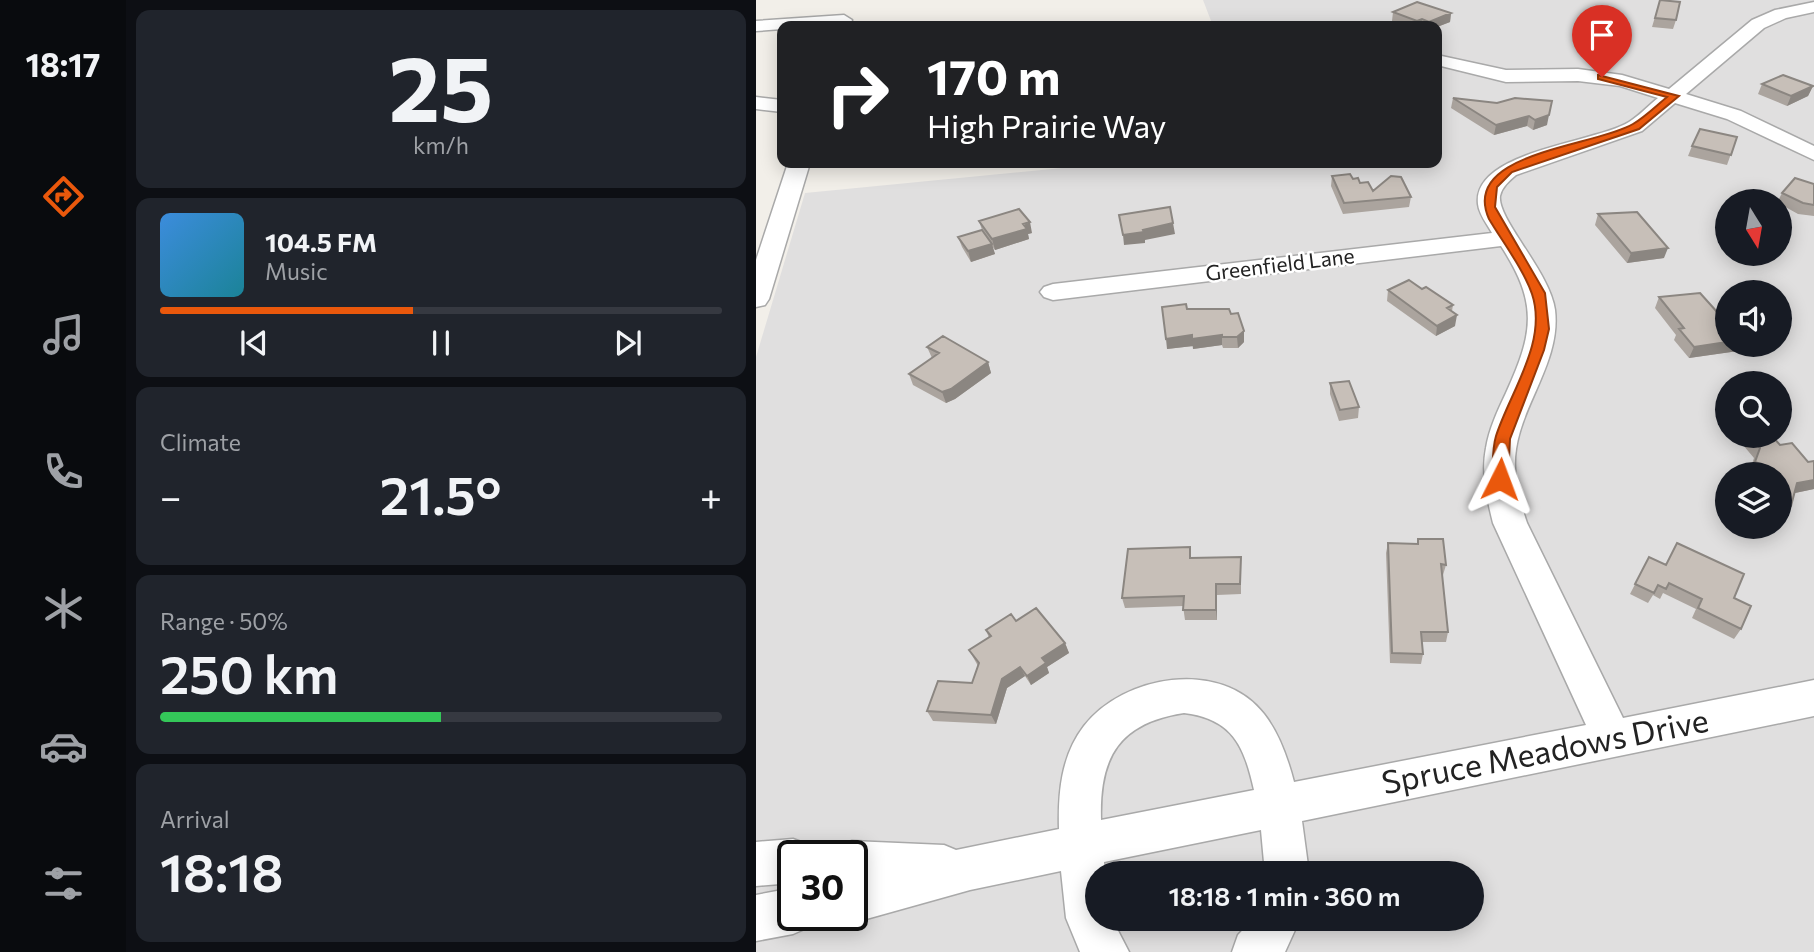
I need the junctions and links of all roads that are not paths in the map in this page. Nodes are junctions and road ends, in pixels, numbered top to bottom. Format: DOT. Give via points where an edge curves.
graph roads {
  1 [pos="852,0"];
  2 [pos="1814,7"];
  3 [pos="844,21"];
  4 [pos="777,25"];
  5 [pos="756,26"];
  6 [pos="1442,61"];
  7 [pos="1674,96"];
  8 [pos="756,103"];
  9 [pos="777,105"];
  10 [pos="1814,155"];
  11 [pos="797,168"];
  12 [pos="1507,238"];
  13 [pos="1053,292"];
  14 [pos="756,299"];
  15 [pos="1814,698"];
  16 [pos="1612,738"];
  17 [pos="1276,806"];
  18 [pos="1082,845"];
  19 [pos="1285,861"];
  20 [pos="777,862"];
  21 [pos="756,864"];
  22 [pos="868,864"];
  23 [pos="970,868"];
  24 [pos="868,896"];
  25 [pos="777,914"];
  26 [pos="756,918"];
  27 [pos="1271,931"];
  28 [pos="1106,952"];
  29 [pos="1255,952"];
  1 -- 3 [label="street"];
  2 -- 7 [label="street" via="1758,24"];
  4 -- 5 [label="street"];
  6 -- 7 [label="street" via="1506,76 1607,78"];
  7 -- 10 [label="street" via="1754,122"];
  7 -- 12 [label="street" via="1635,127 1521,163 1499,177 1489,207"];
  8 -- 9 [label="street"];
  11 -- 14 [label="street"];
  12 -- 13 [label="street, Greenfield Lane"];
  12 -- 16 [label="street" via="1538,293 1542,329 1503,439 1501,493 1510,523"];
  15 -- 16 [label="street, Spruce Meadows Drive"];
  16 -- 17 [label="street, Spruce Meadows Drive"];
  17 -- 18 [label="street, Spruce Meadows Drive"];
  17 -- 18 [label="street" via="1265,753 1247,723 1227,707 1203,698 1160,698 1117,719 1087,759 1080,784"];
  17 -- 19 [label="street"];
  18 -- 23 [label="street, Spruce Meadows Drive"];
  18 -- 28 [label="street" via="1085,909"];
  20 -- 21 [label="street"];
  22 -- 23 [label="street, Spruce Meadows Drive"];
  23 -- 24 [label="street, Spruce Meadows Drive"];
  25 -- 26 [label="street"];
  27 -- 29 [label="street"];
}
